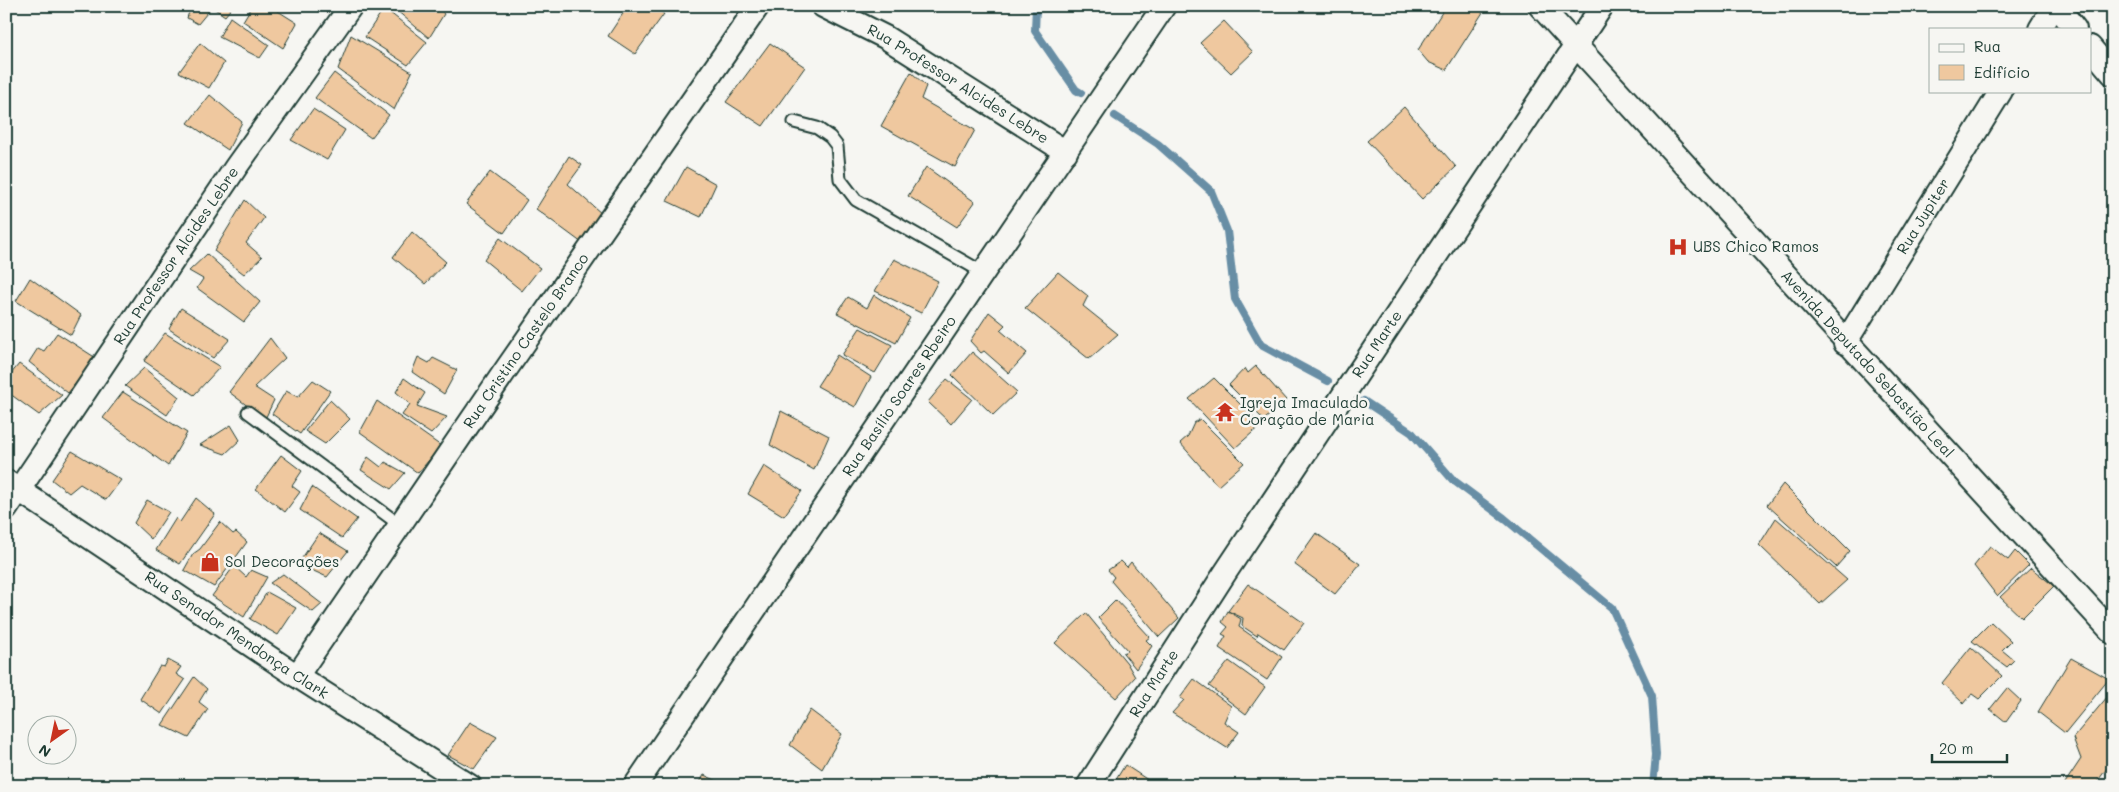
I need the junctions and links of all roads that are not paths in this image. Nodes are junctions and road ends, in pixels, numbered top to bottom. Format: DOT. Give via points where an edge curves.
graph roads {
  1 [pos="351,6"];
  2 [pos="758,6"];
  3 [pos="823,6"];
  4 [pos="1164,6"];
  5 [pos="1540,6"];
  6 [pos="1602,6"];
  7 [pos="2055,6"];
  8 [pos="2041,28"];
  9 [pos="2074,28"];
  10 [pos="1577,45"];
  11 [pos="2092,49"];
  12 [pos="2113,74"];
  13 [pos="2000,92"];
  14 [pos="794,122"];
  15 [pos="1066,152"];
  16 [pos="984,273"];
  17 [pos="1846,342"];
  18 [pos="248,412"];
  19 [pos="12,486"];
  20 [pos="6,509"];
  21 [pos="400,525"];
  22 [pos="2113,633"];
  23 [pos="297,676"];
  24 [pos="470,786"];
  25 [pos="635,786"];
  26 [pos="1088,786"];
  1 -- 19 [label="street, Rua Professor Alcides Lebre"];
  2 -- 21 [label="street, Rua Cristino Castelo Branco"];
  3 -- 15 [label="street, Rua Professor Alcides Lebre" via="885,37"];
  4 -- 15 [label="street, Rua Basílio Soares Rbeiro"];
  5 -- 10 [label="street, Avenida Deputado Sebastião Leal"];
  6 -- 10 [label="street, Rua Marte"];
  7 -- 8 [label="street"];
  7 -- 9 [label="street"];
  10 -- 17 [label="street, Avenida Deputado Sebastião Leal"];
  10 -- 26 [label="street, Rua Marte" via="1220,581"];
  11 -- 12 [label="street"];
  13 -- 17 [label="street, Rua Jupiter"];
  14 -- 16 [label="lane" via="817,128 830,137 837,146 840,179 856,200"];
  15 -- 16 [label="street, Rua Basílio Soares Rbeiro"];
  16 -- 25 [label="street, Rua Basílio Soares Rbeiro"];
  17 -- 22 [label="street, Avenida Deputado Sebastião Leal"];
  18 -- 21 [label="lane"];
  19 -- 20 [label="street, Rua Professor Alcides Lebre"];
  19 -- 23 [label="street, Rua Senador Mendonça Clark"];
  21 -- 23 [label="street, Rua Cristino Castelo Branco"];
  23 -- 24 [label="street, Rua Senador Mendonça Clark"];
}
